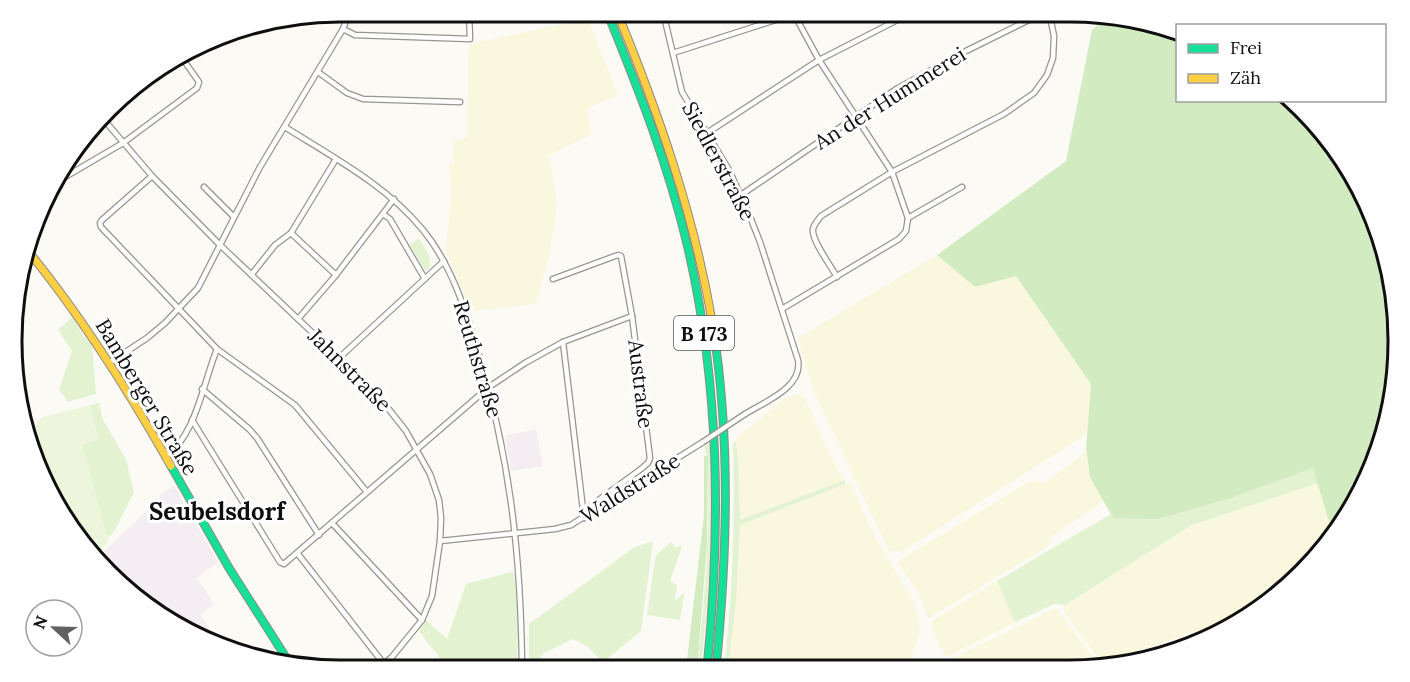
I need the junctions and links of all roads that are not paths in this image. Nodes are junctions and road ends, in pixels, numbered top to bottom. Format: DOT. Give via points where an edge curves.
graph roads {
  1 [pos="345,22"];
  2 [pos="469,22"];
  3 [pos="611,22"];
  4 [pos="621,22"];
  5 [pos="665,22"];
  6 [pos="768,22"];
  7 [pos="800,22"];
  8 [pos="893,22"];
  9 [pos="1026,22"];
  10 [pos="1050,22"];
  11 [pos="343,29"];
  12 [pos="673,53"];
  13 [pos="819,60"];
  14 [pos="186,63"];
  15 [pos="318,72"];
  16 [pos="460,102"];
  17 [pos="854,116"];
  18 [pos="108,125"];
  19 [pos="285,127"];
  20 [pos="707,132"];
  21 [pos="123,143"];
  22 [pos="336,159"];
  23 [pos="892,172"];
  24 [pos="70,174"];
  25 [pos="152,176"];
  26 [pos="204,187"];
  27 [pos="962,187"];
  28 [pos="741,195"];
  29 [pos="394,199"];
  30 [pos="383,214"];
  31 [pos="234,217"];
  32 [pos="908,218"];
  33 [pos="291,233"];
  34 [pos="220,245"];
  35 [pos="34,257"];
  36 [pos="444,261"];
  37 [pos="252,274"];
  38 [pos="336,275"];
  39 [pos="837,277"];
  40 [pos="425,279"];
  41 [pos="553,279"];
  42 [pos="180,309"];
  43 [pos="782,309"];
  44 [pos="632,316"];
  45 [pos="298,319"];
  46 [pos="563,342"];
  47 [pos="217,349"];
  48 [pos="339,358"];
  49 [pos="109,363"];
  50 [pos="797,376"];
  51 [pos="489,387"];
  52 [pos="202,389"];
  53 [pos="192,420"];
  54 [pos="416,449"];
  55 [pos="165,457"];
  56 [pos="367,492"];
  57 [pos="584,518"];
  58 [pos="332,523"];
  59 [pos="516,534"];
  60 [pos="319,535"];
  61 [pos="440,541"];
  62 [pos="298,554"];
  63 [pos="422,620"];
  64 [pos="283,654"];
  65 [pos="381,660"];
  66 [pos="387,660"];
  67 [pos="522,660"];
  68 [pos="707,660"];
  69 [pos="717,660"];
  1 -- 11 [label="street"];
  2 -- 11 [label="street" via="470,39 355,35"];
  3 -- 68 [label="main road, B 173" via="648,116 675,201 705,339 716,433 718,506"];
  4 -- 69 [label="main road, B 173" via="678,176 696,240 714,335 726,433 727,503"];
  5 -- 12 [label="street, Siedlerstraße"];
  6 -- 12 [label="street"];
  7 -- 13 [label="street"];
  8 -- 13 [label="street"];
  9 -- 17 [label="street, An der Hummerei" via="898,88"];
  10 -- 23 [label="street" via="1053,58 1034,93 1004,114"];
  11 -- 15 [label="street"];
  12 -- 20 [label="street, Siedlerstraße" via="682,92"];
  13 -- 17 [label="street"];
  13 -- 20 [label="street"];
  14 -- 21 [label="street" via="199,82 197,88"];
  15 -- 16 [label="street" via="346,93 363,99"];
  15 -- 19 [label="street"];
  17 -- 23 [label="street"];
  17 -- 28 [label="street, An der Hummerei"];
  18 -- 21 [label="street, Jahnstraße"];
  19 -- 22 [label="street, Reuthstraße"];
  19 -- 31 [label="street"];
  20 -- 28 [label="street, Siedlerstraße"];
  21 -- 24 [label="street"];
  21 -- 25 [label="street, Jahnstraße"];
  22 -- 29 [label="street, Reuthstraße"];
  22 -- 33 [label="street"];
  23 -- 32 [label="street"];
  23 -- 39 [label="street" via="816,222 813,237"];
  25 -- 34 [label="street, Jahnstraße"];
  25 -- 42 [label="street" via="100,223"];
  26 -- 31 [label="street"];
  27 -- 32 [label="street"];
  28 -- 43 [label="street, Siedlerstraße"];
  29 -- 30 [label="street"];
  29 -- 36 [label="street, Reuthstraße" via="424,231"];
  30 -- 38 [label="street"];
  30 -- 40 [label="street" via="390,219"];
  31 -- 34 [label="street"];
  32 -- 39 [label="street" via="906,231 899,239"];
  33 -- 37 [label="street" via="275,245"];
  33 -- 38 [label="street"];
  34 -- 37 [label="street, Jahnstraße"];
  34 -- 42 [label="street" via="198,288"];
  35 -- 49 [label="main road, Bamberger Straße" via="75,310"];
  36 -- 40 [label="street"];
  36 -- 51 [label="street, Reuthstraße" via="458,291"];
  37 -- 45 [label="street, Jahnstraße"];
  38 -- 45 [label="street"];
  39 -- 43 [label="street"];
  40 -- 48 [label="street"];
  41 -- 44 [label="street, Austraße" via="621,256"];
  42 -- 47 [label="street"];
  42 -- 49 [label="street" via="147,338"];
  43 -- 50 [label="street, Siedlerstraße" via="798,360"];
  44 -- 46 [label="street"];
  44 -- 57 [label="street, Austraße" via="650,458 593,504"];
  45 -- 48 [label="street, Jahnstraße"];
  46 -- 51 [label="street"];
  46 -- 57 [label="street"];
  47 -- 52 [label="street"];
  47 -- 56 [label="street" via="295,405"];
  48 -- 54 [label="street, Jahnstraße" via="393,411"];
  49 -- 55 [label="main road, Bamberger Straße"];
  50 -- 57 [label="street, Waldstraße, bridge" via="788,386"];
  51 -- 54 [label="street"];
  51 -- 59 [label="street, Reuthstraße" via="507,466"];
  52 -- 53 [label="street"];
  52 -- 60 [label="street" via="257,438"];
  53 -- 55 [label="street" via="177,448"];
  53 -- 62 [label="street" via="280,562 284,564"];
  54 -- 56 [label="street"];
  54 -- 61 [label="street, Jahnstraße" via="435,485 441,518"];
  55 -- 64 [label="main road, Bamberger Straße"];
  56 -- 58 [label="street"];
  57 -- 59 [label="street, Waldstraße" via="562,528"];
  58 -- 60 [label="street"];
  58 -- 63 [label="street"];
  59 -- 61 [label="street, Waldstraße"];
  59 -- 67 [label="street, Reuthstraße"];
  60 -- 62 [label="street"];
  61 -- 63 [label="street, Jahnstraße" via="432,596"];
  62 -- 65 [label="street"];
  63 -- 66 [label="street, Jahnstraße"];
}
